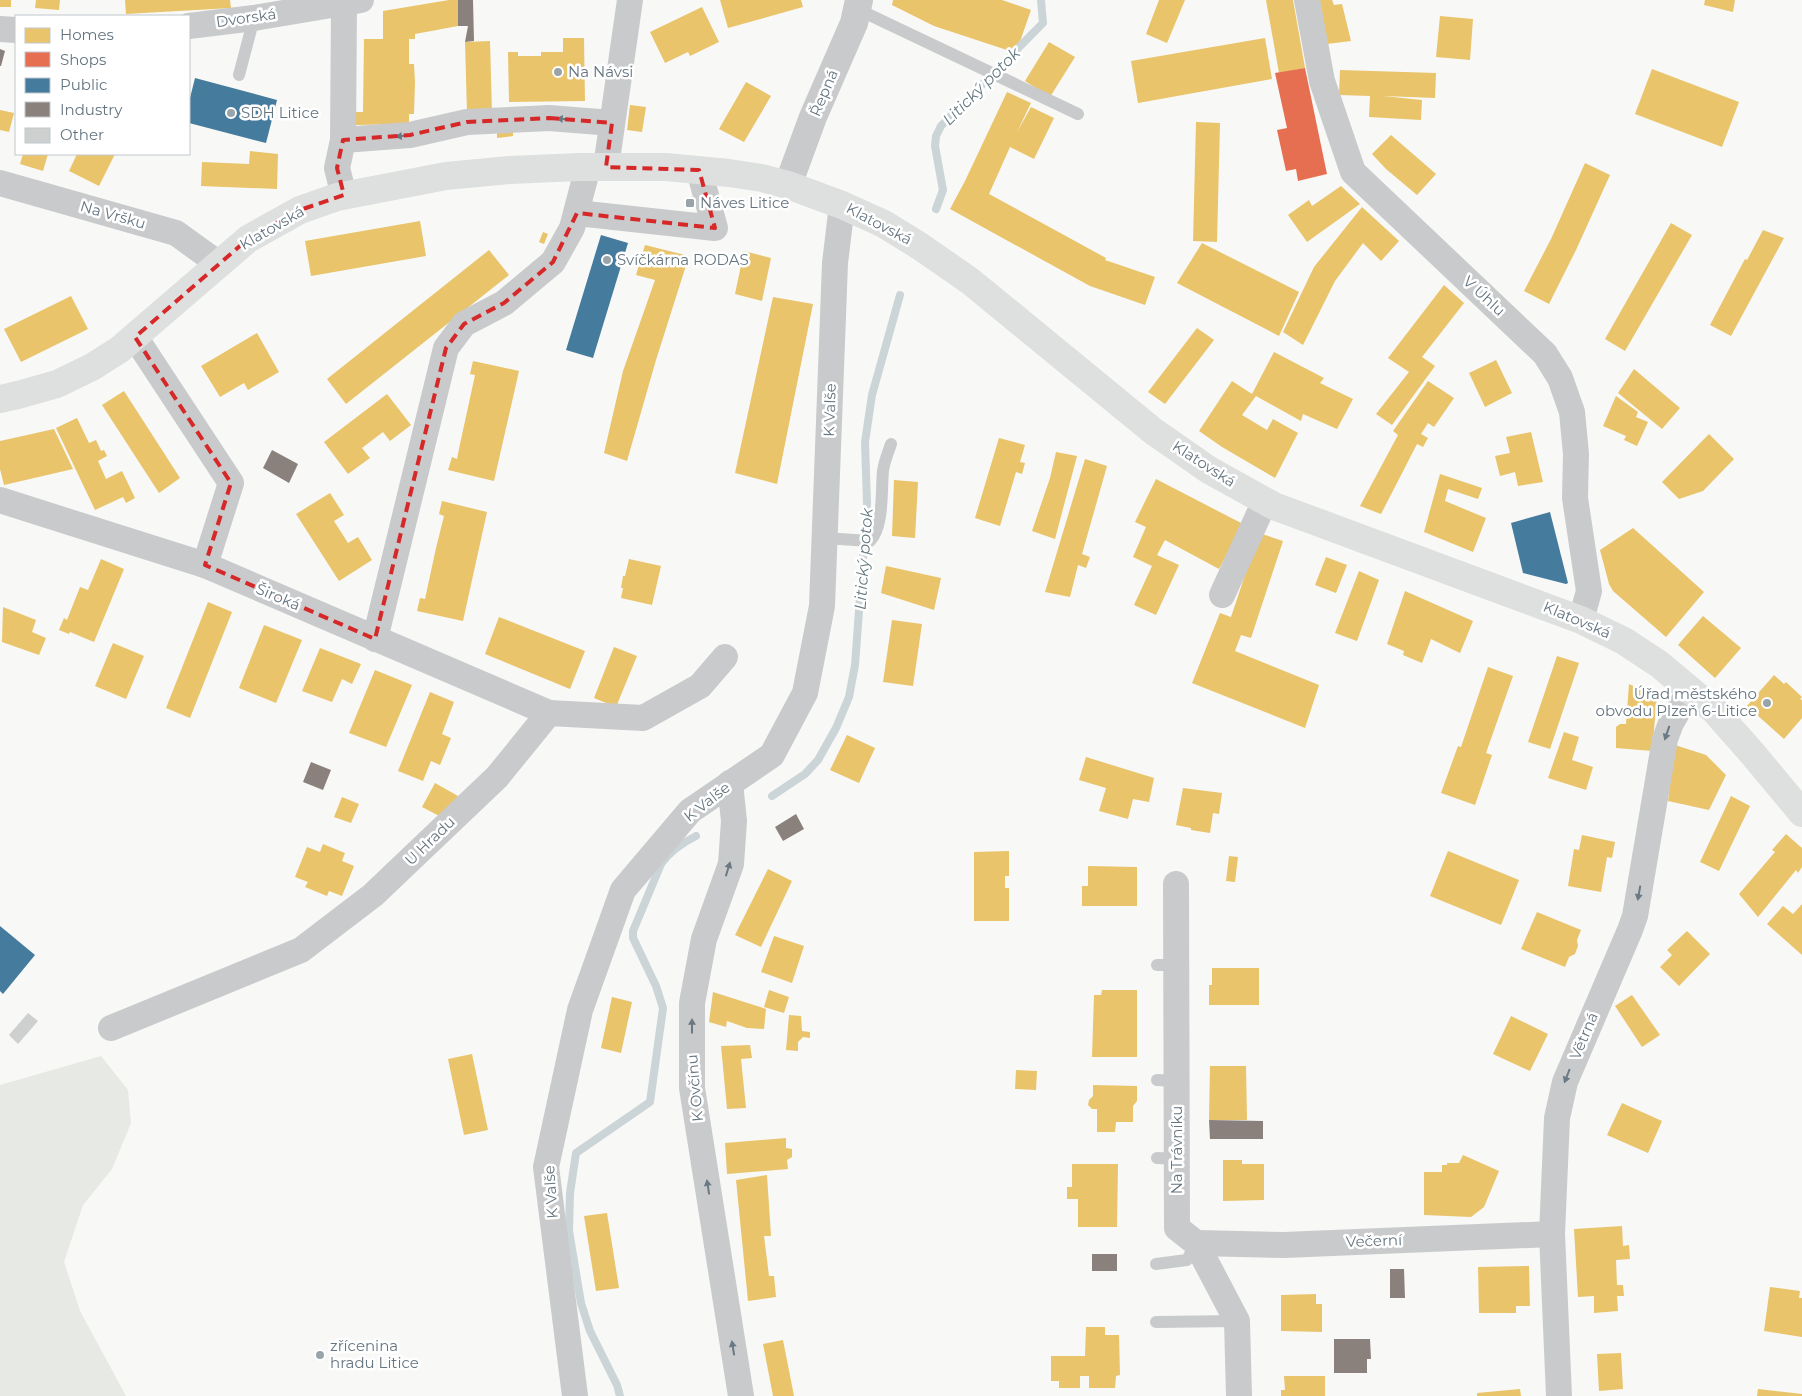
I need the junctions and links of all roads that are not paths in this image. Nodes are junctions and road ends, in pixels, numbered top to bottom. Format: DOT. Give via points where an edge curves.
graph roads {
  1 [pos="630,0"];
  2 [pos="1307,0"];
  3 [pos="353,2"];
  4 [pos="858,5"];
  5 [pos="254,18"];
  6 [pos="190,26"];
  7 [pos="0,29"];
  8 [pos="15,30"];
  9 [pos="239,75"];
  10 [pos="1078,114"];
  11 [pos="612,123"];
  12 [pos="343,140"];
  13 [pos="597,167"];
  14 [pos="700,170"];
  15 [pos="0,183"];
  16 [pos="788,185"];
  17 [pos="344,196"];
  18 [pos="842,205"];
  19 [pos="577,213"];
  20 [pos="219,264"];
  21 [pos="135,337"];
  22 [pos="0,399"];
  23 [pos="891,444"];
  24 [pos="0,500"];
  25 [pos="1265,501"];
  26 [pos="836,539"];
  27 [pos="204,565"];
  28 [pos="1222,595"];
  29 [pos="1582,620"];
  30 [pos="375,639"];
  31 [pos="725,657"];
  32 [pos="1690,690"];
  33 [pos="549,713"];
  34 [pos="730,783"];
  35 [pos="1802,813"];
  36 [pos="1176,884"];
  37 [pos="111,1028"];
  38 [pos="1552,1234"];
  39 [pos="1196,1243"];
  40 [pos="1156,1264"];
  41 [pos="1237,1321"];
  42 [pos="1156,1322"];
  43 [pos="575,1396"];
  44 [pos="741,1396"];
  45 [pos="1238,1396"];
  46 [pos="1559,1396"];
  1 -- 11 [label="street"];
  2 -- 29 [label="street, V Úhlu" via="1322,81 1353,172 1545,354 1560,378 1572,412 1576,454 1575,498 1589,591"];
  3 -- 5 [label="street, Dvorská"];
  3 -- 12 [label="street"];
  4 -- 10 [label="lane"];
  4 -- 16 [label="street, Řepná" via="854,23 813,117"];
  5 -- 6 [label="street, Dvorská"];
  5 -- 9 [label="lane"];
  7 -- 8 [label="street"];
  11 -- 12 [label="street, one-way" via="549,118 467,122 410,135"];
  11 -- 13 [label="street"];
  12 -- 17 [label="street" via="337,168"];
  13 -- 14 [label="main road, Klatovská"];
  13 -- 17 [label="main road, Klatovská" via="446,176"];
  13 -- 19 [label="street"];
  14 -- 16 [label="main road, Klatovská" via="762,178"];
  14 -- 19 [label="street" via="715,228"];
  15 -- 20 [label="street, Na Vršku" via="176,233"];
  16 -- 18 [label="main road, Klatovská"];
  17 -- 20 [label="main road, Klatovská" via="300,210 276,222 248,239"];
  18 -- 25 [label="main road, Klatovská" via="884,224 935,257 1153,431 1209,470"];
  18 -- 26 [label="street, K Valše" via="835,263"];
  19 -- 30 [label="street" via="553,262 504,303 464,324 446,348"];
  20 -- 21 [label="main road, Klatovská"];
  21 -- 22 [label="main road, Klatovská" via="92,367 57,384"];
  21 -- 27 [label="street" via="231,483"];
  23 -- 26 [label="lane" via="883,468 875,536 870,541"];
  24 -- 27 [label="street, Široká"];
  25 -- 28 [label="street"];
  25 -- 29 [label="main road, Klatovská"];
  26 -- 34 [label="street, K Valše" via="805,693 772,754"];
  27 -- 30 [label="street, Široká"];
  29 -- 32 [label="main road, Klatovská" via="1624,641"];
  30 -- 33 [label="street, Široká"];
  31 -- 33 [label="street" via="700,686 643,718"];
  32 -- 35 [label="main road, Klatovská" via="1714,710"];
  32 -- 38 [label="street, Větrná, one-way" via="1665,739 1635,916 1570,1068 1559,1102"];
  33 -- 37 [label="street, U Hradu" via="497,777 373,895 301,950"];
  34 -- 43 [label="street, K Valše" via="690,811 623,890 580,1010 546,1167"];
  44 -- 34 [label="street, K Ovčínu, one-way" via="692,1088 692,1003 704,939 731,864 734,821"];
  36 -- 39 [label="street, Na Trávníku" via="1167,965 1167,1159 1177,1228"];
  38 -- 39 [label="street, Večerní" via="1284,1245"];
  38 -- 46 [label="street, Větrná"];
  39 -- 40 [label="lane" via="1187,1260"];
  39 -- 41 [label="street, Na Trávníku"];
  41 -- 42 [label="lane"];
  41 -- 45 [label="street, Na Trávníku"];
}
